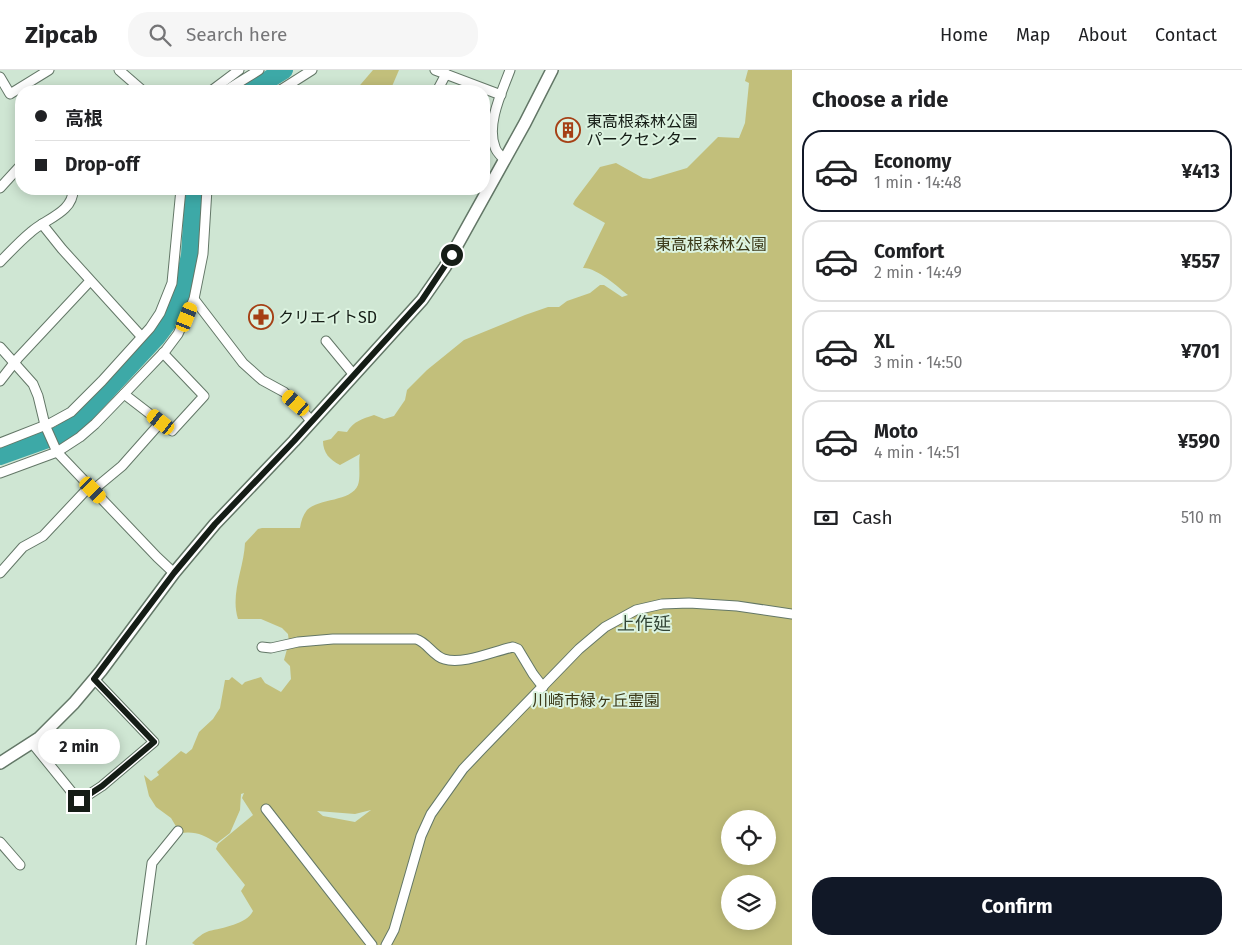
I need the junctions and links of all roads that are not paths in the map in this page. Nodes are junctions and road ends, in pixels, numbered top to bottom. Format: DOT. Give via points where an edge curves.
graph roads {
  1 [pos="49,70"];
  2 [pos="119,70"];
  3 [pos="240,70"];
  4 [pos="259,70"];
  5 [pos="312,70"];
  6 [pos="435,70"];
  7 [pos="510,70"];
  8 [pos="552,70"];
  9 [pos="446,74"];
  10 [pos="0,76"];
  11 [pos="25,85"];
  12 [pos="136,85"];
  13 [pos="219,85"];
  14 [pos="235,85"];
  15 [pos="288,85"];
  16 [pos="440,85"];
  17 [pos="476,85"];
  18 [pos="490,90"];
  19 [pos="15,91"];
  20 [pos="501,94"];
  21 [pos="504,160"];
  22 [pos="15,172"];
  23 [pos="490,178"];
  24 [pos="0,188"];
  25 [pos="72,195"];
  26 [pos="180,195"];
  27 [pos="207,195"];
  28 [pos="481,195"];
  29 [pos="42,224"];
  30 [pos="0,262"];
  31 [pos="90,280"];
  32 [pos="194,299"];
  33 [pos="141,336"];
  34 [pos="326,341"];
  35 [pos="0,348"];
  36 [pos="163,353"];
  37 [pos="15,363"];
  38 [pos="354,375"];
  39 [pos="0,381"];
  40 [pos="124,394"];
  41 [pos="161,422"];
  42 [pos="312,422"];
  43 [pos="45,425"];
  44 [pos="0,443"];
  45 [pos="57,452"];
  46 [pos="0,473"];
  47 [pos="91,489"];
  48 [pos="0,573"];
  49 [pos="174,573"];
  50 [pos="792,614"];
  51 [pos="262,646"];
  52 [pos="94,679"];
  53 [pos="543,687"];
  54 [pos="32,743"];
  55 [pos="0,763"];
  56 [pos="266,809"];
  57 [pos="178,831"];
  58 [pos="0,842"];
  59 [pos="20,865"];
  60 [pos="141,945"];
  61 [pos="372,945"];
  62 [pos="386,945"];
  1 -- 11 [label="street"];
  2 -- 12 [label="street"];
  3 -- 13 [label="street"];
  4 -- 14 [label="street"];
  5 -- 15 [label="street"];
  6 -- 9 [label="street"];
  7 -- 20 [label="street"];
  8 -- 21 [label="street"];
  9 -- 16 [label="street"];
  9 -- 17 [label="street"];
  10 -- 19 [label="street" via="10,94"];
  18 -- 20 [label="street"];
  20 -- 21 [label="street" via="492,135 495,149"];
  21 -- 23 [label="street"];
  22 -- 24 [label="street"];
  25 -- 29 [label="street" via="63,210"];
  26 -- 33 [label="street" via="172,283 160,313"];
  27 -- 32 [label="street" via="203,254"];
  28 -- 38 [label="street" via="431,288"];
  29 -- 30 [label="street"];
  29 -- 31 [label="street"];
  31 -- 33 [label="street"];
  31 -- 37 [label="street"];
  32 -- 36 [label="street" via="178,334"];
  32 -- 42 [label="street" via="243,363 262,380 284,392"];
  33 -- 43 [label="street" via="71,412"];
  34 -- 38 [label="street"];
  35 -- 37 [label="street"];
  36 -- 40 [label="street"];
  36 -- 41 [label="street" via="204,396 172,431"];
  37 -- 39 [label="street"];
  37 -- 43 [label="street" via="36,390"];
  38 -- 42 [label="street"];
  40 -- 41 [label="street"];
  40 -- 45 [label="street" via="80,437"];
  41 -- 47 [label="street" via="122,466"];
  42 -- 49 [label="street" via="215,524"];
  43 -- 44 [label="street"];
  43 -- 45 [label="street"];
  45 -- 46 [label="street"];
  45 -- 47 [label="street"];
  47 -- 48 [label="street" via="43,536 23,547"];
  47 -- 49 [label="street"];
  49 -- 52 [label="street"];
  50 -- 53 [label="street" via="688,603 636,610 606,627"];
  51 -- 53 [label="street" via="271,648 333,639 416,639 422,640 442,659 449,660 474,659 513,647 518,649"];
  52 -- 54 [label="street" via="56,723"];
  52 -- 54 [label="street" via="154,742 79,801"];
  53 -- 62 [label="street" via="463,769 431,814 421,836 394,930"];
  54 -- 55 [label="street"];
  56 -- 61 [label="street"];
  57 -- 60 [label="street" via="152,863"];
  58 -- 59 [label="street"];
}
